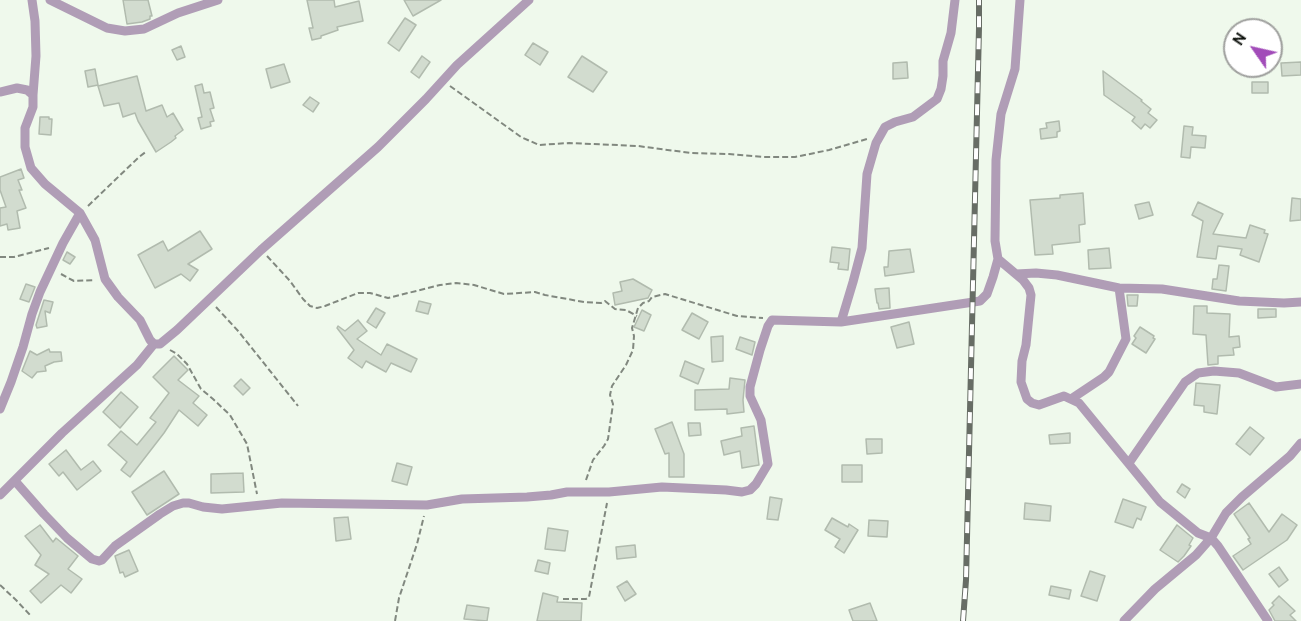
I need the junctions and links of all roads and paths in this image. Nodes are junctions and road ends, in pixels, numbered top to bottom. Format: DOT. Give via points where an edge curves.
graph roads {
  1 [pos="32,0"];
  2 [pos="50,0"];
  3 [pos="218,0"];
  4 [pos="529,0"];
  5 [pos="955,0"];
  6 [pos="1020,0"];
  7 [pos="443,81"];
  8 [pos="0,92"];
  9 [pos="33,94"];
  10 [pos="880,135"];
  11 [pos="147,150"];
  12 [pos="80,213"];
  13 [pos="63,243"];
  14 [pos="261,250"];
  15 [pos="0,257"];
  16 [pos="998,259"];
  17 [pos="51,268"];
  18 [pos="1016,274"];
  19 [pos="105,279"];
  20 [pos="1119,288"];
  21 [pos="209,299"];
  22 [pos="1301,302"];
  23 [pos="637,316"];
  24 [pos="772,320"];
  25 [pos="842,322"];
  26 [pos="157,344"];
  27 [pos="1301,384"];
  28 [pos="1071,399"];
  29 [pos="298,406"];
  30 [pos="0,409"];
  31 [pos="1301,443"];
  32 [pos="1129,463"];
  33 [pos="15,481"];
  34 [pos="582,492"];
  35 [pos="609,492"];
  36 [pos="0,495"];
  37 [pos="258,504"];
  38 [pos="427,505"];
  39 [pos="1211,538"];
  40 [pos="0,585"];
  41 [pos="562,598"];
  42 [pos="31,616"];
  43 [pos="395,621"];
  44 [pos="1124,621"];
  45 [pos="1268,621"];
  1 -- 9 [label="street" via="36,56"];
  2 -- 3 [label="street" via="125,32 144,29"];
  4 -- 7 [label="street"];
  5 -- 10 [label="street" via="937,99 913,117 885,127"];
  6 -- 16 [label="street" via="1015,69 1001,114 996,160"];
  7 -- 10 [label="path" via="521,137 539,145 627,145 691,153 795,157"];
  7 -- 14 [label="street" via="378,147"];
  8 -- 9 [label="street" via="17,88"];
  9 -- 12 [label="street" via="25,128 31,168"];
  10 -- 25 [label="street" via="867,174 861,248"];
  11 -- 12 [label="path"];
  12 -- 13 [label="street"];
  12 -- 19 [label="street" via="94,240"];
  13 -- 15 [label="path" via="15,257"];
  13 -- 17 [label="street"];
  14 -- 21 [label="street"];
  14 -- 23 [label="path" via="303,299 317,308 358,292 388,298 456,283 504,294 535,292 584,302 605,301"];
  16 -- 18 [label="street"];
  16 -- 25 [label="street" via="987,294 980,301"];
  17 -- 19 [label="path" via="74,281"];
  17 -- 30 [label="street"];
  18 -- 20 [label="street" via="1057,275"];
  18 -- 28 [label="street" via="1031,295 1021,382 1027,399 1039,405 1064,396"];
  19 -- 26 [label="street"];
  20 -- 22 [label="street" via="1162,289 1259,303"];
  20 -- 28 [label="street" via="1126,339 1104,378"];
  21 -- 26 [label="street"];
  21 -- 29 [label="path"];
  23 -- 24 [label="path" via="643,303 665,294 737,316"];
  23 -- 34 [label="path" via="632,328 633,350 612,386 608,439 593,460"];
  24 -- 25 [label="street"];
  24 -- 35 [label="street" via="750,387 761,420 768,464 756,484 741,492 662,487"];
  26 -- 33 [label="street"];
  26 -- 37 [label="path" via="177,354 201,389 230,415 247,444"];
  27 -- 32 [label="street" via="1276,387 1239,373 1198,373 1185,382"];
  28 -- 32 [label="street" via="1079,403"];
  31 -- 39 [label="street" via="1226,513"];
  32 -- 39 [label="street" via="1160,502 1198,533"];
  33 -- 36 [label="street"];
  33 -- 37 [label="street" via="67,538 99,561 173,506 189,502 222,509"];
  34 -- 35 [label="street"];
  34 -- 38 [label="street" via="462,499"];
  35 -- 41 [label="path" via="589,597"];
  37 -- 38 [label="street"];
  38 -- 43 [label="path"];
  39 -- 44 [label="street"];
  39 -- 45 [label="street"];
  40 -- 42 [label="path"];
}
